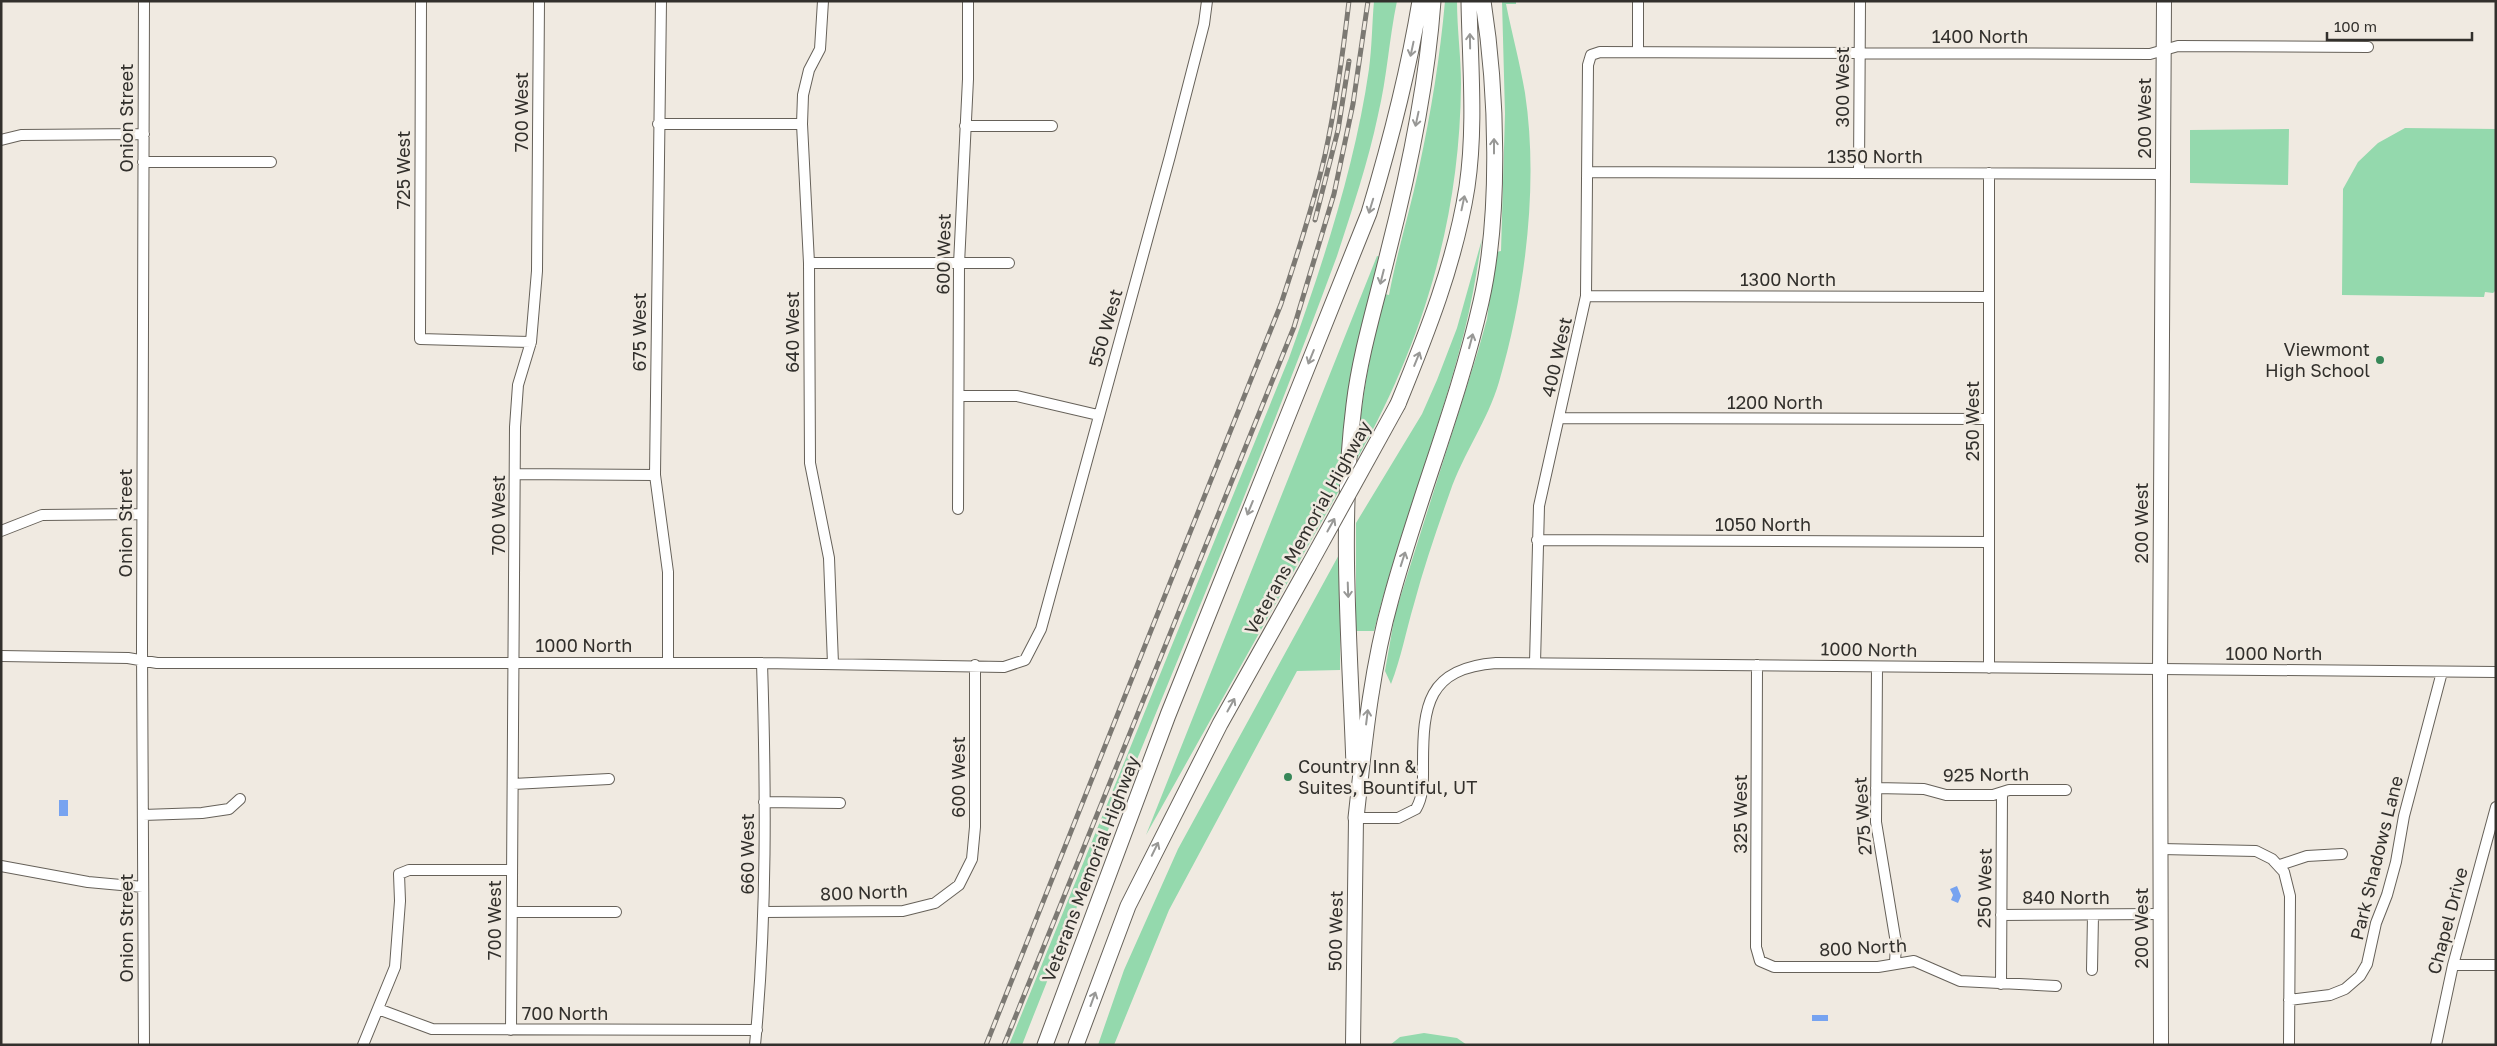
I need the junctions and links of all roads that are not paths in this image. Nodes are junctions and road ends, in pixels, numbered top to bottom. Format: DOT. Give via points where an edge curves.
graph roads {
  1 [pos="144,1"];
  2 [pos="421,1"];
  3 [pos="539,1"];
  4 [pos="661,1"];
  5 [pos="823,1"];
  6 [pos="968,1"];
  7 [pos="1207,1"];
  8 [pos="1420,1"];
  9 [pos="1433,1"];
  10 [pos="1468,1"];
  11 [pos="1483,1"];
  12 [pos="1638,1"];
  13 [pos="1860,1"];
  14 [pos="2164,1"];
  15 [pos="2368,47"];
  16 [pos="2164,51"];
  17 [pos="1638,52"];
  18 [pos="1859,53"];
  19 [pos="1591,55"];
  20 [pos="658,124"];
  21 [pos="802,124"];
  22 [pos="965,126"];
  23 [pos="1052,126"];
  24 [pos="144,134"];
  25 [pos="1,140"];
  26 [pos="143,162"];
  27 [pos="271,162"];
  28 [pos="1587,172"];
  29 [pos="1859,173"];
  30 [pos="1989,174"];
  31 [pos="2163,174"];
  32 [pos="809,263"];
  33 [pos="1009,263"];
  34 [pos="959,264"];
  35 [pos="1586,296"];
  36 [pos="1989,297"];
  37 [pos="531,342"];
  38 [pos="960,396"];
  39 [pos="1098,416"];
  40 [pos="1560,418"];
  41 [pos="1989,420"];
  42 [pos="515,474"];
  43 [pos="655,475"];
  44 [pos="958,508"];
  45 [pos="142,514"];
  46 [pos="1,531"];
  47 [pos="1537,540"];
  48 [pos="1989,542"];
  49 [pos="1,656"];
  50 [pos="142,660"];
  51 [pos="1025,660"];
  52 [pos="514,662"];
  53 [pos="668,662"];
  54 [pos="762,663"];
  55 [pos="1535,663"];
  56 [pos="832,664"];
  57 [pos="1757,665"];
  58 [pos="975,666"];
  59 [pos="1877,667"];
  60 [pos="1989,668"];
  61 [pos="2160,670"];
  62 [pos="2442,672"];
  63 [pos="2496,672"];
  64 [pos="609,780"];
  65 [pos="513,784"];
  66 [pos="1876,788"];
  67 [pos="2066,790"];
  68 [pos="2002,793"];
  69 [pos="240,798"];
  70 [pos="764,802"];
  71 [pos="840,803"];
  72 [pos="2496,807"];
  73 [pos="142,815"];
  74 [pos="1356,818"];
  75 [pos="2494,822"];
  76 [pos="2161,849"];
  77 [pos="2342,854"];
  78 [pos="2280,865"];
  79 [pos="1,866"];
  80 [pos="512,870"];
  81 [pos="959,885"];
  82 [pos="143,887"];
  83 [pos="512,912"];
  84 [pos="616,912"];
  85 [pos="764,912"];
  86 [pos="2161,914"];
  87 [pos="2001,915"];
  88 [pos="2092,915"];
  89 [pos="1760,962"];
  90 [pos="1895,963"];
  91 [pos="2453,965"];
  92 [pos="2496,965"];
  93 [pos="2092,970"];
  94 [pos="2000,984"];
  95 [pos="2056,986"];
  96 [pos="2289,1000"];
  97 [pos="378,1009"];
  98 [pos="511,1030"];
  99 [pos="757,1030"];
  100 [pos="144,1045"];
  101 [pos="363,1045"];
  102 [pos="755,1045"];
  103 [pos="1045,1045"];
  104 [pos="1076,1045"];
  105 [pos="1353,1045"];
  106 [pos="2161,1045"];
  107 [pos="2289,1045"];
  108 [pos="2436,1045"];
  1 -- 24 [label="street, Onion Street"];
  2 -- 37 [label="street, 725 West" via="420,339"];
  3 -- 37 [label="street, 700 West" via="537,271"];
  4 -- 20 [label="street, 675 West"];
  5 -- 21 [label="street, 640 West" via="820,49 809,70 803,95"];
  6 -- 22 [label="street, 600 West"];
  7 -- 39 [label="street, 550 West" via="1166,174"];
  8 -- 103 [label="highway, Veterans Memorial Highway, one-way" via="1394,130 1369,213 1168,715"];
  9 -- 74 [label="highway, one-way" via="1426,77 1362,357 1349,456 1348,579"];
  104 -- 10 [label="highway, Veterans Memorial Highway, one-way, bridge" via="1128,906 1149,862 1220,724 1398,404 1431,324 1451,263 1467,187 1472,129"];
  74 -- 11 [label="highway, one-way" via="1369,703 1390,600 1458,389 1482,300 1493,201 1494,147"];
  12 -- 17 [label="street"];
  13 -- 18 [label="street, 300 West"];
  14 -- 16 [label="main road, 200 West"];
  15 -- 16 [label="street, 1400 North" via="2178,46"];
  16 -- 18 [label="street, 1400 North" via="2150,54"];
  16 -- 31 [label="main road, 200 West"];
  17 -- 18 [label="street, 1400 North"];
  17 -- 19 [label="street, 1400 North"];
  18 -- 29 [label="street, 300 West"];
  19 -- 28 [label="street, 400 West" via="1588,64"];
  20 -- 21 [label="street"];
  20 -- 43 [label="street, 675 West"];
  21 -- 32 [label="street, 640 West"];
  22 -- 23 [label="street"];
  22 -- 34 [label="street, 600 West"];
  24 -- 25 [label="street" via="21,136"];
  24 -- 26 [label="street, Onion Street"];
  26 -- 27 [label="street"];
  26 -- 45 [label="street, Onion Street"];
  28 -- 29 [label="street, 1350 North"];
  28 -- 35 [label="street, 400 West"];
  29 -- 30 [label="street, 1350 North"];
  30 -- 31 [label="street, 1350 North"];
  30 -- 36 [label="street, 250 West"];
  31 -- 61 [label="main road, 200 West"];
  32 -- 34 [label="street"];
  32 -- 56 [label="street, 640 West" via="810,464 829,558"];
  33 -- 34 [label="street"];
  34 -- 38 [label="street, 600 West"];
  35 -- 36 [label="street, 1300 North"];
  35 -- 40 [label="street, 400 West"];
  36 -- 41 [label="street, 250 West"];
  37 -- 42 [label="street, 700 West" via="518,385"];
  38 -- 39 [label="street" via="1017,396"];
  38 -- 44 [label="street, 600 West"];
  39 -- 51 [label="street, 550 West" via="1041,629"];
  40 -- 41 [label="street, 1200 North"];
  40 -- 47 [label="street, 400 West" via="1538,506"];
  41 -- 48 [label="street, 250 West"];
  42 -- 43 [label="street"];
  42 -- 52 [label="street, 700 West"];
  43 -- 53 [label="street, 675 West" via="668,572"];
  45 -- 46 [label="street" via="42,515"];
  45 -- 50 [label="street, Onion Street"];
  47 -- 48 [label="street, 1050 North"];
  47 -- 55 [label="street, 400 West"];
  48 -- 60 [label="street, 250 West"];
  49 -- 50 [label="street, 1000 North"];
  50 -- 52 [label="street, 1000 North" via="156,663"];
  50 -- 73 [label="street, Onion Street"];
  51 -- 58 [label="street, 1000 North" via="1004,667"];
  52 -- 53 [label="street, 1000 North"];
  52 -- 65 [label="street, 700 West"];
  53 -- 54 [label="street, 1000 North"];
  54 -- 56 [label="street, 1000 North"];
  54 -- 70 [label="street, 660 West"];
  55 -- 57 [label="street, 1000 North"];
  55 -- 74 [label="street, 1000 North" via="1478,664 1447,678 1432,696 1424,718 1423,793 1416,809 1398,818"];
  56 -- 58 [label="street, 1000 North"];
  57 -- 59 [label="street, 1000 North"];
  57 -- 89 [label="street, 325 West" via="1756,947"];
  58 -- 81 [label="street, 600 West" via="975,827 972,859"];
  59 -- 60 [label="street, 1000 North"];
  59 -- 66 [label="street, 275 West"];
  60 -- 61 [label="street, 1000 North"];
  61 -- 62 [label="street, 1000 North"];
  61 -- 76 [label="main road, 200 West"];
  62 -- 63 [label="street, 1000 North"];
  62 -- 96 [label="street, Park Shadows Lane" via="2404,816 2396,862 2376,923 2367,964 2360,976 2345,989 2330,995"];
  64 -- 65 [label="street"];
  65 -- 80 [label="street, 700 West"];
  66 -- 68 [label="street, 925 North" via="1924,788 1946,795"];
  66 -- 90 [label="street, 275 West" via="1877,832 1896,943"];
  67 -- 68 [label="street, 925 North" via="2008,790"];
  68 -- 87 [label="street, 250 West"];
  69 -- 73 [label="street" via="229,809"];
  70 -- 71 [label="street"];
  70 -- 85 [label="street, 660 West"];
  72 -- 75 [label="street, Chapel Drive"];
  73 -- 82 [label="street, Onion Street"];
  74 -- 105 [label="main road, 500 West"];
  75 -- 91 [label="street, Chapel Drive"];
  76 -- 78 [label="street" via="2256,851"];
  76 -- 86 [label="main road, 200 West"];
  77 -- 78 [label="street" via="2307,856"];
  78 -- 96 [label="street" via="2290,896"];
  79 -- 82 [label="street" via="88,882"];
  80 -- 83 [label="street, 700 West"];
  80 -- 97 [label="street" via="408,870 399,874 395,967"];
  81 -- 85 [label="street, 800 North" via="935,903 903,911"];
  82 -- 100 [label="street, Onion Street"];
  83 -- 84 [label="street"];
  83 -- 98 [label="street, 700 West"];
  85 -- 99 [label="street, 660 West"];
  86 -- 88 [label="street, 840 North"];
  86 -- 106 [label="main road, 200 West"];
  87 -- 88 [label="street, 840 North"];
  87 -- 94 [label="street, 250 West"];
  88 -- 93 [label="street"];
  89 -- 90 [label="street, 800 North" via="1774,967 1878,967"];
  90 -- 94 [label="street, 800 North" via="1914,961 1954,980"];
  91 -- 92 [label="street"];
  91 -- 108 [label="street, Chapel Drive"];
  94 -- 95 [label="street, 800 North"];
  96 -- 107 [label="street"];
  97 -- 98 [label="street, 700 North" via="432,1029"];
  97 -- 101 [label="street"];
  98 -- 99 [label="street, 700 North"];
  99 -- 102 [label="street, 660 West"];
}
